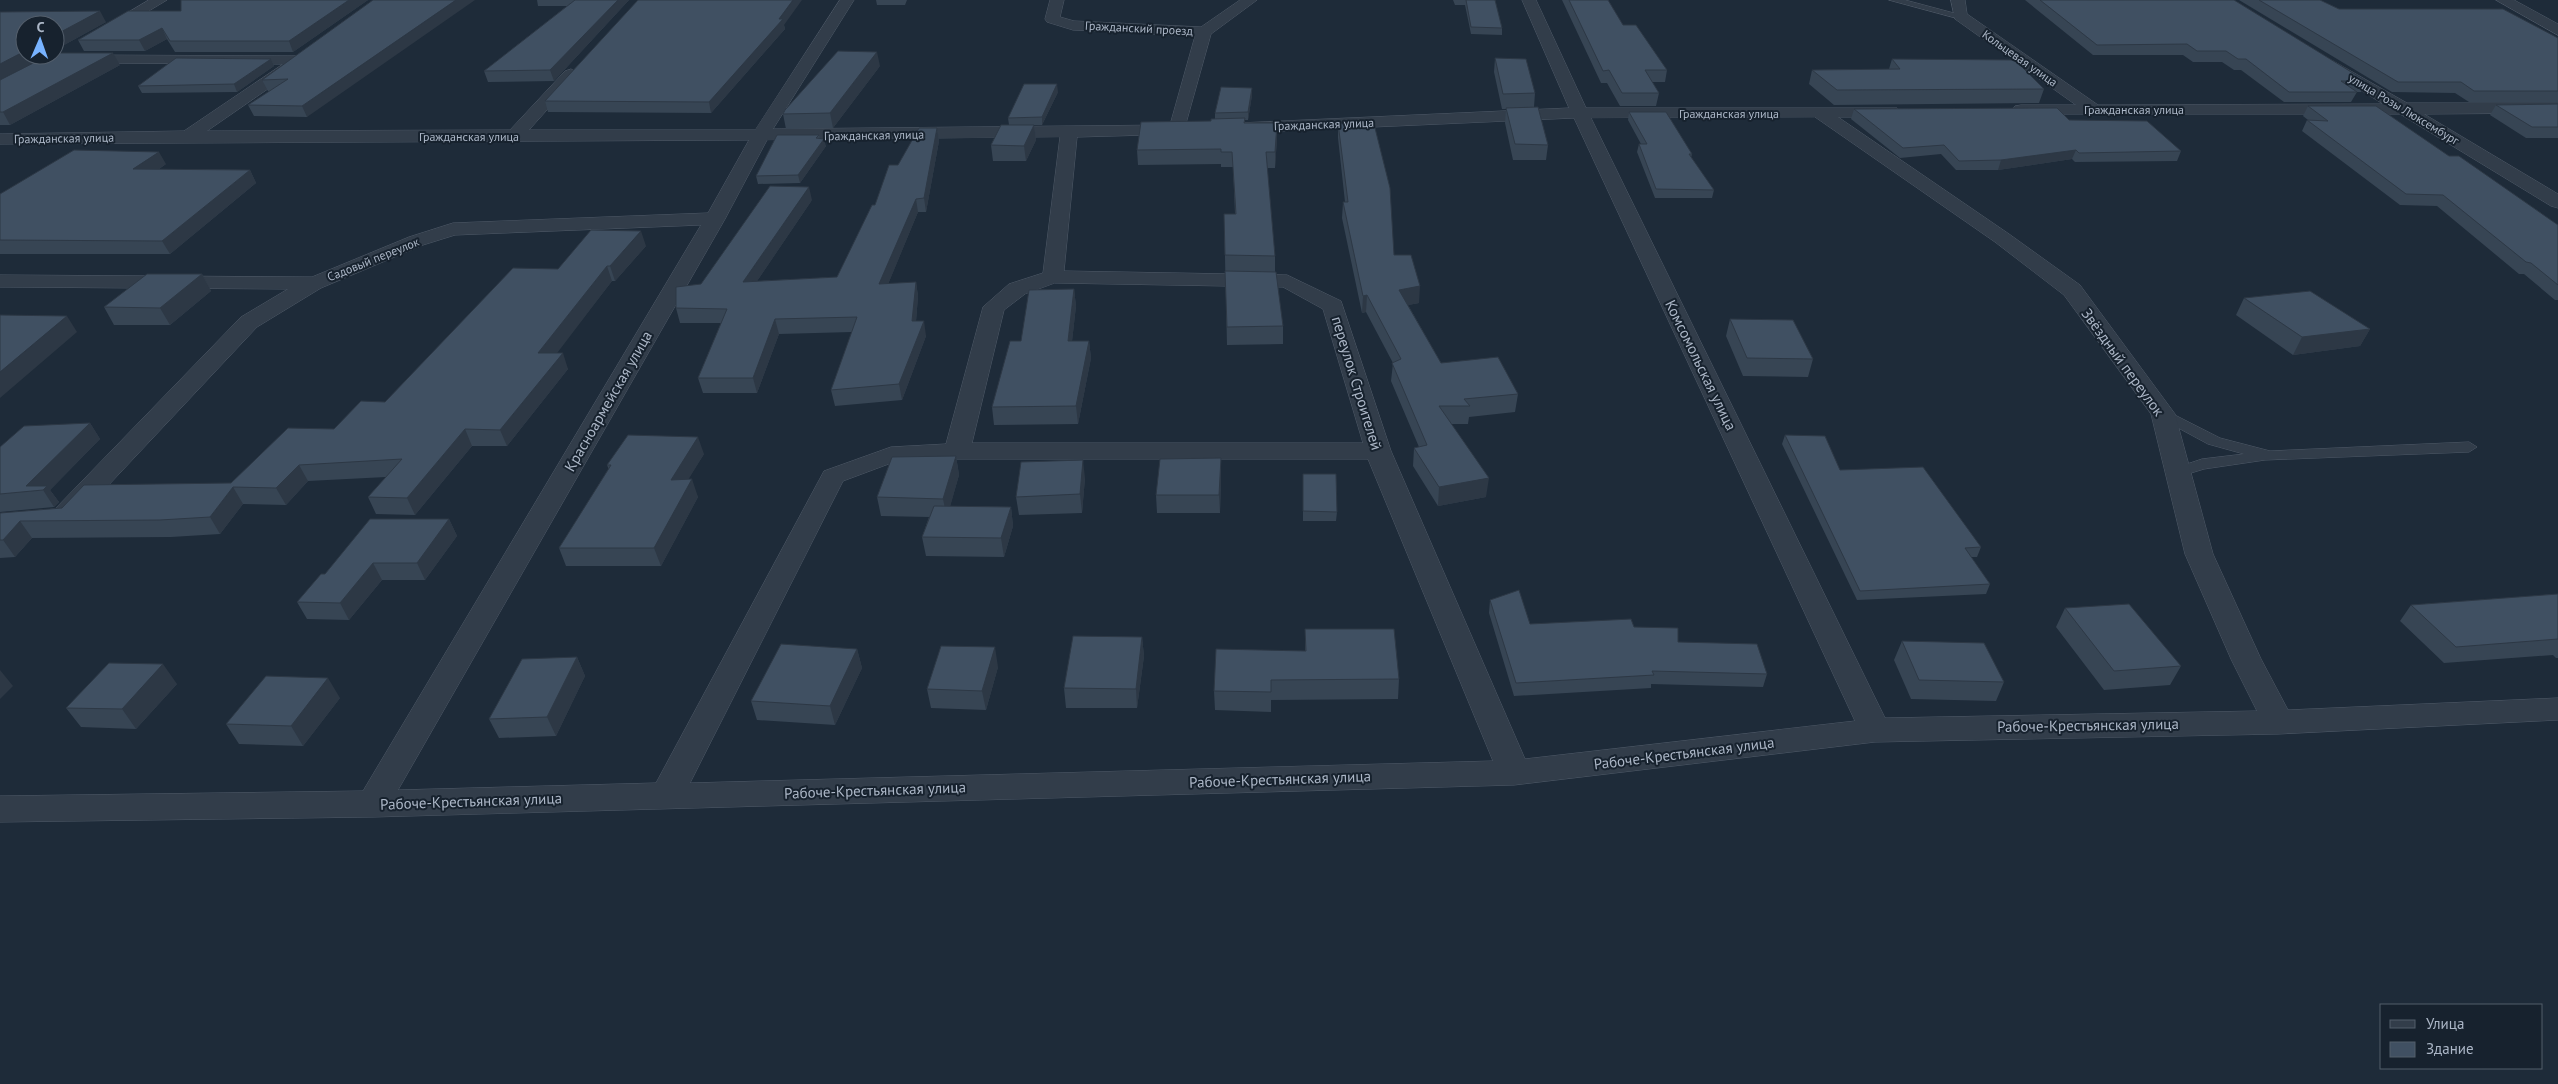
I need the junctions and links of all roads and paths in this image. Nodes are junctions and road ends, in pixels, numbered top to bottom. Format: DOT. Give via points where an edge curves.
graph roads {
  1 [pos="160,0"];
  2 [pos="847,0"];
  3 [pos="1057,0"];
  4 [pos="1250,0"];
  5 [pos="1529,0"];
  6 [pos="1894,0"];
  7 [pos="2503,0"];
  8 [pos="1959,8"];
  9 [pos="2558,30"];
  10 [pos="1204,32"];
  11 [pos="315,49"];
  12 [pos="2315,55"];
  13 [pos="300,60"];
  14 [pos="580,64"];
  15 [pos="2558,108"];
  16 [pos="2093,109"];
  17 [pos="2006,110"];
  18 [pos="2406,110"];
  19 [pos="1908,112"];
  20 [pos="1580,113"];
  21 [pos="1820,114"];
  22 [pos="1226,128"];
  23 [pos="1177,130"];
  24 [pos="1196,130"];
  25 [pos="1069,133"];
  26 [pos="190,135"];
  27 [pos="514,136"];
  28 [pos="760,136"];
  29 [pos="0,139"];
  30 [pos="2558,202"];
  31 [pos="715,219"];
  32 [pos="1053,277"];
  33 [pos="0,281"];
  34 [pos="315,282"];
  35 [pos="2164,414"];
  36 [pos="2469,447"];
  37 [pos="957,451"];
  38 [pos="1378,452"];
  39 [pos="2270,456"];
  40 [pos="2178,472"];
  41 [pos="0,522"];
  42 [pos="2558,709"];
  43 [pos="2278,722"];
  44 [pos="1875,730"];
  45 [pos="1514,773"];
  46 [pos="666,796"];
  47 [pos="373,804"];
  48 [pos="0,809"];
  1 -- 13 [label="street" via="67,56"];
  2 -- 28 [label="street, Красноармейская улица"];
  3 -- 10 [label="street, Гражданский проезд" via="1052,18 1073,25"];
  4 -- 10 [label="street"];
  5 -- 20 [label="street, Комсомольская улица"];
  6 -- 8 [label="lane"];
  7 -- 9 [label="street"];
  8 -- 16 [label="street, Кольцевая улица"];
  10 -- 23 [label="street, Гражданский проезд"];
  11 -- 13 [label="street"];
  12 -- 18 [label="street, улица Розы Люксембург"];
  13 -- 26 [label="street"];
  14 -- 27 [label="street"];
  15 -- 18 [label="street, Гражданская улица"];
  16 -- 17 [label="street, Гражданская улица"];
  16 -- 18 [label="street, Гражданская улица"];
  18 -- 30 [label="street, улица Розы Люксембург"];
  19 -- 21 [label="street, Гражданская улица"];
  20 -- 21 [label="street, Гражданская улица"];
  20 -- 22 [label="street, Гражданская улица"];
  20 -- 44 [label="street, Комсомольская улица"];
  21 -- 35 [label="street, Звёздный переулок" via="2002,238 2072,290"];
  23 -- 24 [label="street, Гражданская улица"];
  23 -- 25 [label="street, Гражданская улица"];
  25 -- 28 [label="street, Гражданская улица"];
  25 -- 32 [label="street"];
  26 -- 27 [label="street, Гражданская улица"];
  26 -- 29 [label="street, Гражданская улица"];
  27 -- 28 [label="street, Гражданская улица"];
  28 -- 31 [label="street, Красноармейская улица"];
  31 -- 34 [label="street, Садовый переулок" via="453,229"];
  31 -- 47 [label="street, Красноармейская улица"];
  32 -- 37 [label="street, переулок Строителей" via="1017,289 994,307"];
  32 -- 38 [label="street, переулок Строителей" via="1286,281 1333,306"];
  33 -- 34 [label="street, Садовый переулок"];
  34 -- 41 [label="street" via="248,322 63,517"];
  35 -- 39 [label="lane" via="2214,441"];
  35 -- 40 [label="street, Звёздный переулок"];
  36 -- 39 [label="lane"];
  37 -- 38 [label="street"];
  37 -- 46 [label="street" via="891,455 833,476"];
  38 -- 45 [label="street, переулок Строителей"];
  39 -- 40 [label="lane" via="2202,464"];
  40 -- 43 [label="street, Звёздный переулок" via="2199,554"];
  42 -- 43 [label="street, Рабоче-Крестьянская улица"];
  43 -- 44 [label="street, Рабоче-Крестьянская улица"];
  44 -- 45 [label="street, Рабоче-Крестьянская улица"];
  45 -- 46 [label="street, Рабоче-Крестьянская улица"];
  46 -- 47 [label="street, Рабоче-Крестьянская улица"];
  47 -- 48 [label="street, Рабоче-Крестьянская улица"];
}
